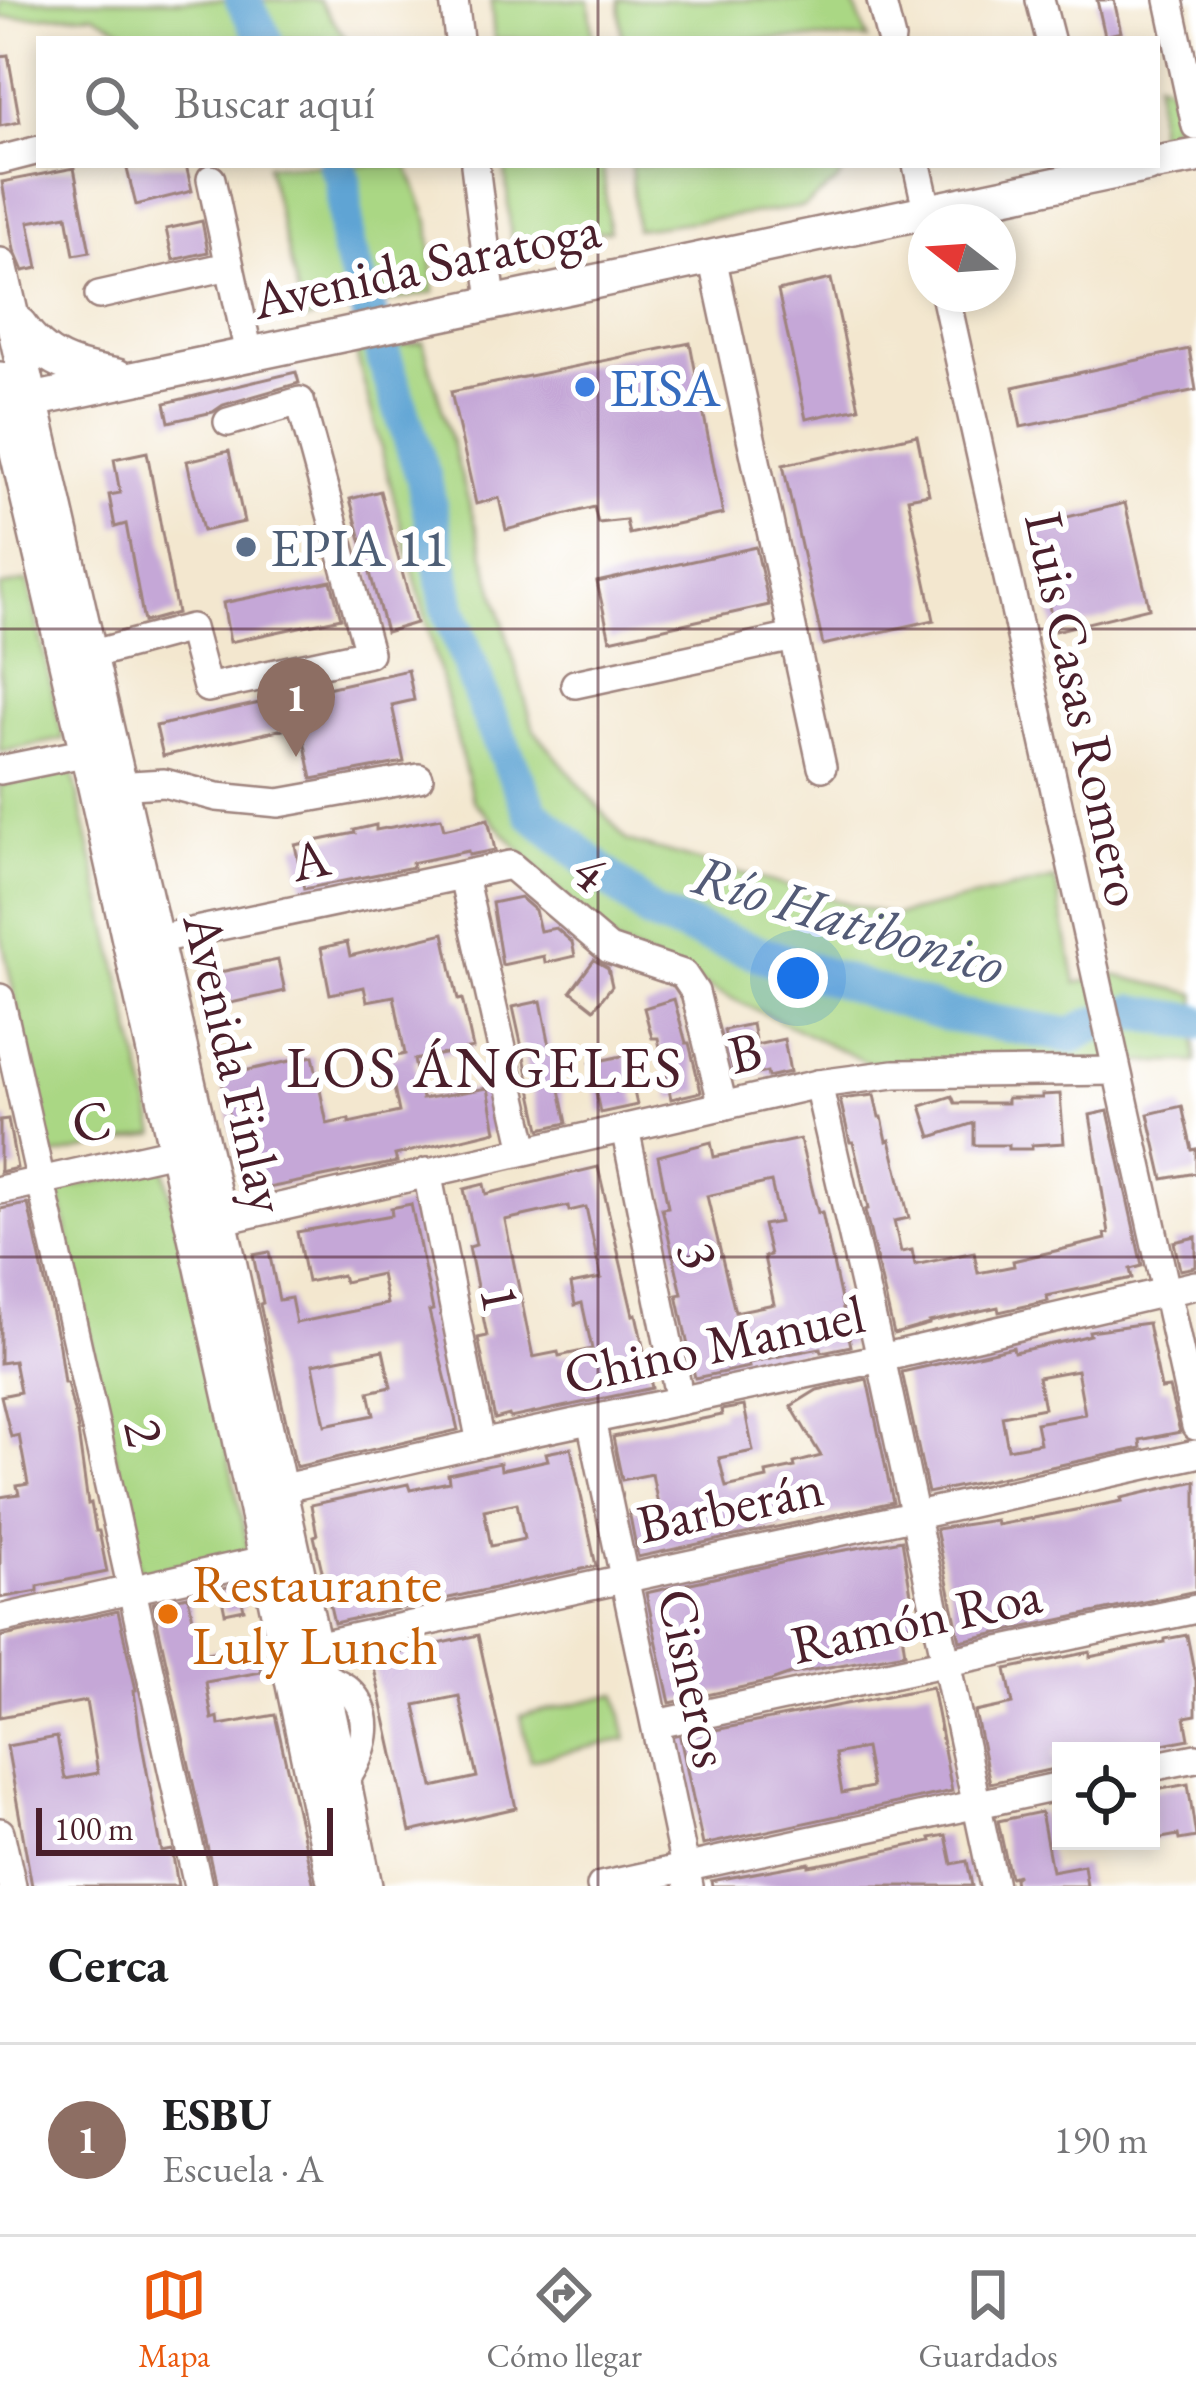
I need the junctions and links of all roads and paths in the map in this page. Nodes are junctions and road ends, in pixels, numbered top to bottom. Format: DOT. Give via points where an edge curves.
graph roads {
  1 [pos="454,0"];
  2 [pos="881,0"];
  3 [pos="1040,0"];
  4 [pos="1168,0"];
  5 [pos="459,36"];
  6 [pos="889,36"];
  7 [pos="1049,36"];
  8 [pos="1169,56"];
  9 [pos="1196,126"];
  10 [pos="36,151"];
  11 [pos="1196,155"];
  12 [pos="0,160"];
  13 [pos="1160,162"];
  14 [pos="475,168"];
  15 [pos="918,168"];
  16 [pos="1116,168"];
  17 [pos="1083,171"];
  18 [pos="211,179"];
  19 [pos="926,204"];
  20 [pos="975,204"];
  21 [pos="908,222"];
  22 [pos="712,257"];
  23 [pos="0,265"];
  24 [pos="230,266"];
  25 [pos="99,295"];
  26 [pos="492,302"];
  27 [pos="8,304"];
  28 [pos="950,312"];
  29 [pos="9,339"];
  30 [pos="249,354"];
  31 [pos="117,382"];
  32 [pos="13,395"];
  33 [pos="228,422"];
  34 [pos="44,455"];
  35 [pos="794,637"];
  36 [pos="77,658"];
  37 [pos="575,684"];
  38 [pos="99,750"];
  39 [pos="822,767"];
  40 [pos="0,770"];
  41 [pos="419,778"];
  42 [pos="107,785"];
  43 [pos="510,865"];
  44 [pos="463,876"];
  45 [pos="143,942"];
  46 [pos="0,998"];
  47 [pos="1113,1058"];
  48 [pos="818,1084"];
  49 [pos="723,1106"];
  50 [pos="625,1128"];
  51 [pos="188,1148"];
  52 [pos="525,1150"];
  53 [pos="427,1172"];
  54 [pos="42,1181"];
  55 [pos="0,1190"];
  56 [pos="206,1223"];
  57 [pos="1196,1285"];
  58 [pos="1166,1292"];
  59 [pos="881,1358"];
  60 [pos="680,1401"];
  61 [pos="591,1420"];
  62 [pos="1196,1426"];
  63 [pos="481,1442"];
  64 [pos="1196,1454"];
  65 [pos="265,1492"];
  66 [pos="914,1514"];
  67 [pos="280,1557"];
  68 [pos="624,1577"];
  69 [pos="130,1590"];
  70 [pos="1196,1609"];
  71 [pos="0,1618"];
  72 [pos="307,1658"];
  73 [pos="946,1661"];
  74 [pos="657,1724"];
  75 [pos="1196,1758"];
  76 [pos="1160,1765"];
  77 [pos="1052,1788"];
  78 [pos="976,1804"];
  79 [pos="0,1832"];
  80 [pos="688,1877"];
  81 [pos="12,1886"];
  82 [pos="198,1886"];
  83 [pos="335,1886"];
  84 [pos="364,1886"];
  85 [pos="601,1886"];
  86 [pos="994,1886"];
  1 -- 5 [label="street"];
  2 -- 6 [label="street"];
  3 -- 7 [label="street"];
  4 -- 8 [label="street"];
  8 -- 9 [label="street"];
  10 -- 12 [label="street"];
  11 -- 13 [label="main road"];
  14 -- 26 [label="street"];
  15 -- 19 [label="street"];
  16 -- 17 [label="main road, Avenida Saratoga"];
  17 -- 20 [label="main road, Avenida Saratoga"];
  18 -- 24 [label="street"];
  21 -- 22 [label="main road, Avenida Saratoga"];
  22 -- 26 [label="main road, Avenida Saratoga"];
  22 -- 35 [label="street"];
  23 -- 27 [label="main road, Avenida Finlay"];
  24 -- 25 [label="street"];
  24 -- 30 [label="street"];
  26 -- 30 [label="main road, Avenida Saratoga"];
  27 -- 29 [label="main road, Avenida Finlay"];
  27 -- 31 [label="main road" via="44,353"];
  28 -- 47 [label="street, Luis Casas Romero"];
  29 -- 32 [label="main road, Avenida Finlay"];
  30 -- 31 [label="main road, Avenida Saratoga"];
  31 -- 32 [label="main road, Avenida Saratoga"];
  31 -- 34 [label="main road" via="68,410"];
  32 -- 34 [label="main road, Avenida Finlay"];
  32 -- 36 [label="main road, Avenida Finlay"];
  33 -- 36 [label="street" via="301,401 369,653 207,688 191,628"];
  34 -- 36 [label="main road, Avenida Finlay"];
  35 -- 37 [label="street"];
  35 -- 39 [label="street"];
  36 -- 38 [label="main road, Avenida Finlay"];
  38 -- 40 [label="street"];
  38 -- 42 [label="main road, Avenida Finlay"];
  41 -- 42 [label="street" via="279,803 164,783"];
  42 -- 45 [label="main road, Avenida Finlay"];
  43 -- 44 [label="street, A"];
  43 -- 49 [label="street, 4" via="610,949 690,980"];
  44 -- 45 [label="street, A"];
  44 -- 52 [label="street"];
  45 -- 51 [label="main road, Avenida Finlay"];
  46 -- 54 [label="street, 2"];
  47 -- 48 [label="street, B"];
  47 -- 58 [label="street, Luis Casas Romero"];
  48 -- 49 [label="street, B"];
  48 -- 59 [label="street"];
  49 -- 50 [label="street, B"];
  50 -- 52 [label="street, B"];
  50 -- 60 [label="street, 3"];
  51 -- 54 [label="street, C"];
  51 -- 56 [label="main road, Avenida Finlay"];
  52 -- 53 [label="street, B"];
  53 -- 56 [label="street, B"];
  53 -- 63 [label="street, 1"];
  54 -- 55 [label="street, C"];
  54 -- 69 [label="street, 2"];
  56 -- 65 [label="main road, Avenida Finlay"];
  57 -- 58 [label="street, Chino Manuel"];
  58 -- 59 [label="street, Chino Manuel"];
  58 -- 62 [label="street, Luis Casas Romero"];
  59 -- 60 [label="street, Chino Manuel"];
  59 -- 66 [label="street"];
  60 -- 61 [label="street, Chino Manuel"];
  61 -- 63 [label="street, Chino Manuel"];
  61 -- 68 [label="street, Cisneros"];
  63 -- 65 [label="street, Chino Manuel"];
  64 -- 66 [label="street, Barberán"];
  65 -- 67 [label="main road, Avenida Finlay"];
  66 -- 68 [label="street, Barberán"];
  66 -- 73 [label="street"];
  67 -- 69 [label="street"];
  67 -- 72 [label="main road, Avenida Finlay"];
  68 -- 72 [label="street, Barberán"];
  68 -- 74 [label="street, Cisneros"];
  69 -- 71 [label="street"];
  69 -- 82 [label="street, 2"];
  70 -- 73 [label="street, Ramón Roa"];
  72 -- 83 [label="main road, Avenida Finlay"];
  72 -- 84 [label="main road, Avenida Finlay"];
  73 -- 74 [label="street, Ramón Roa"];
  73 -- 78 [label="street"];
  74 -- 80 [label="street, Cisneros"];
  75 -- 76 [label="street"];
  77 -- 78 [label="street"];
  78 -- 80 [label="street"];
  78 -- 86 [label="street"];
  79 -- 81 [label="street"];
  80 -- 85 [label="street"];
}
